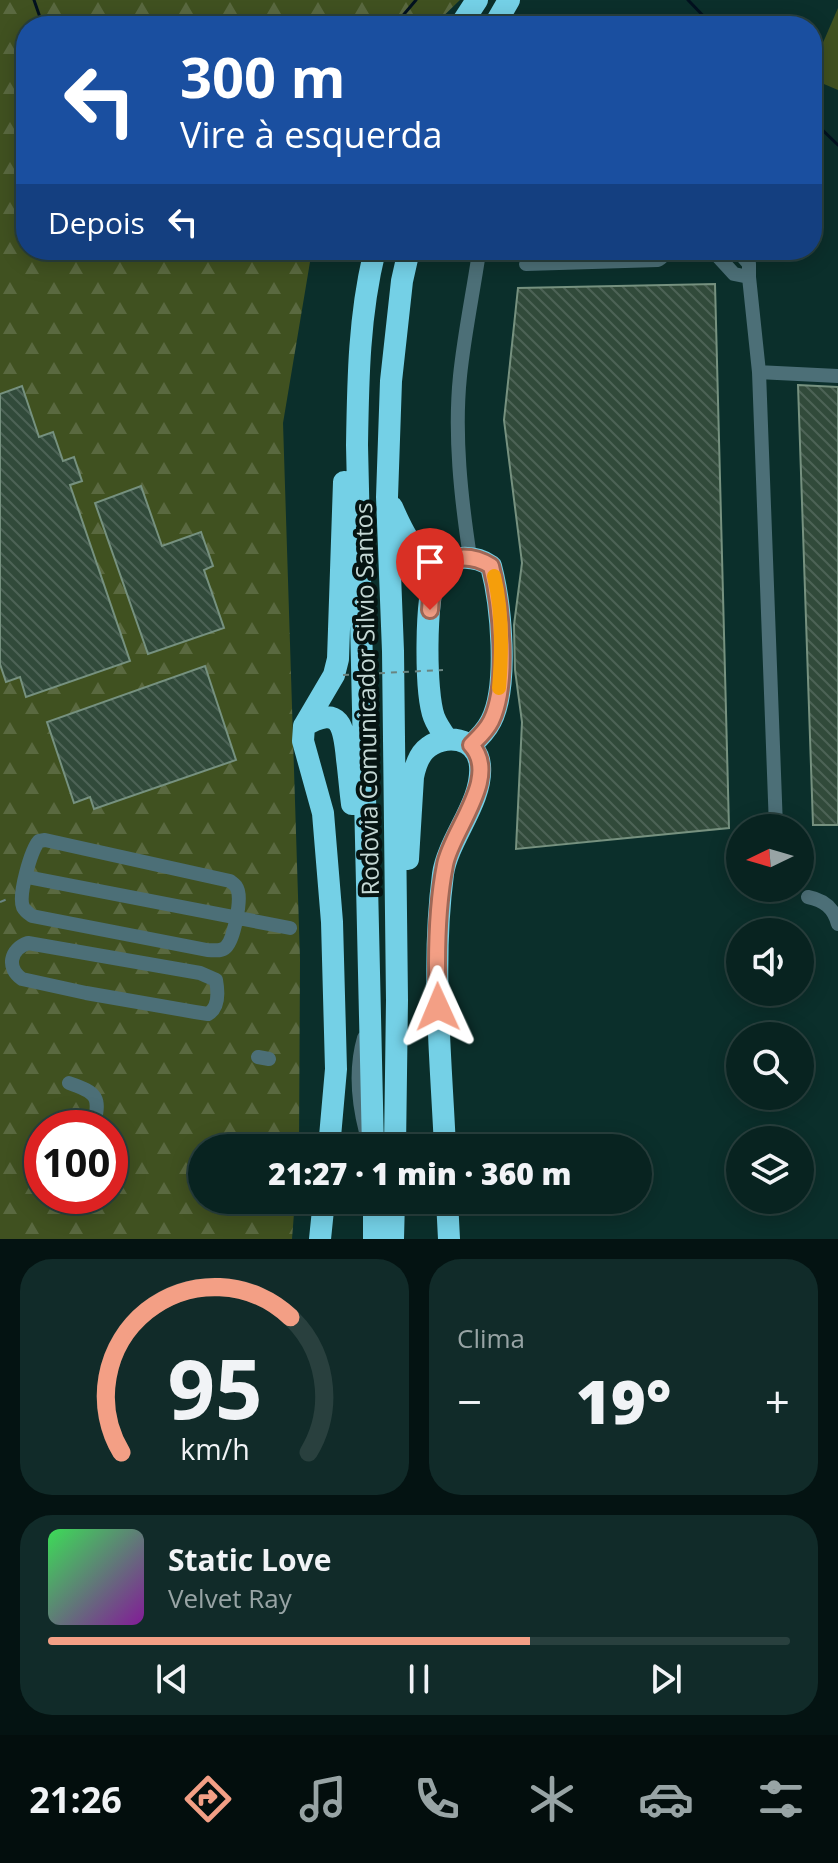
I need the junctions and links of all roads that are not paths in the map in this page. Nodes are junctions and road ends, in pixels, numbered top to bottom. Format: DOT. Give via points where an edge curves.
graph roads {
  1 [pos="373,260"];
  2 [pos="407,260"];
  3 [pos="478,260"];
  4 [pos="658,260"];
  5 [pos="721,260"];
  6 [pos="746,260"];
  7 [pos="526,264"];
  8 [pos="749,277"];
  9 [pos="759,372"];
  10 [pos="838,376"];
  11 [pos="357,445"];
  12 [pos="387,497"];
  13 [pos="470,557"];
  14 [pos="446,563"];
  15 [pos="304,726"];
  16 [pos="447,739"];
  17 [pos="471,745"];
  18 [pos="776,814"];
  19 [pos="27,877"];
  20 [pos="814,898"];
  21 [pos="367,901"];
  22 [pos="236,917"];
  23 [pos="838,924"];
  24 [pos="290,928"];
  25 [pos="86,993"];
  26 [pos="397,1000"];
  27 [pos="69,1083"];
  28 [pos="96,1110"];
  29 [pos="330,1134"];
  30 [pos="372,1134"];
  31 [pos="395,1134"];
  32 [pos="444,1134"];
  33 [pos="323,1214"];
  34 [pos="374,1214"];
  35 [pos="394,1214"];
  36 [pos="448,1214"];
  37 [pos="320,1239"];
  38 [pos="374,1239"];
  39 [pos="393,1239"];
  40 [pos="449,1239"];
  1 -- 11 [label="highway, Rodovia Comunicador Silvio Santos" via="359,357"];
  2 -- 12 [label="highway, Rodovia Comunicador Silvio Santos" via="391,381"];
  3 -- 13 [label="lane" via="460,378 458,435"];
  4 -- 7 [label="lane"];
  5 -- 8 [label="lane" via="734,274"];
  6 -- 8 [label="lane"];
  8 -- 9 [label="lane"];
  9 -- 10 [label="lane"];
  9 -- 18 [label="lane"];
  11 -- 15 [label="highway" via="344,482 338,659"];
  11 -- 21 [label="highway, Rodovia Comunicador Silvio Santos"];
  12 -- 14 [label="highway" via="411,544 426,557"];
  12 -- 26 [label="highway, Rodovia Comunicador Silvio Santos"];
  13 -- 14 [label="highway"];
  13 -- 17 [label="highway" via="491,566 501,665 493,718"];
  14 -- 16 [label="highway" via="432,586 428,635 431,703"];
  15 -- 21 [label="highway" via="327,716 343,728"];
  15 -- 29 [label="highway" via="303,741 323,813 332,922 336,1057"];
  16 -- 17 [label="highway"];
  16 -- 26 [label="highway" via="423,752 413,777"];
  17 -- 32 [label="highway" via="481,773 445,861 440,897 437,979"];
  19 -- 22 [label="lane"];
  19 -- 22 [label="lane" via="22,903 32,916 207,950 225,947"];
  19 -- 22 [label="lane" via="33,848 45,840 234,883 240,901"];
  20 -- 23 [label="lane" via="827,904"];
  21 -- 30 [label="highway, Rodovia Comunicador Silvio Santos"];
  22 -- 24 [label="lane"];
  25 -- 25 [label="lane" via="22,979 15,974 12,957 28,943 200,973 214,978 218,989 215,1008 208,1014"];
  26 -- 31 [label="highway, Rodovia Comunicador Silvio Santos"];
  27 -- 28 [label="lane" via="94,1095"];
  33 -- 37 [label="highway"];
  34 -- 38 [label="highway"];
  35 -- 39 [label="highway"];
  36 -- 40 [label="highway"];
}
